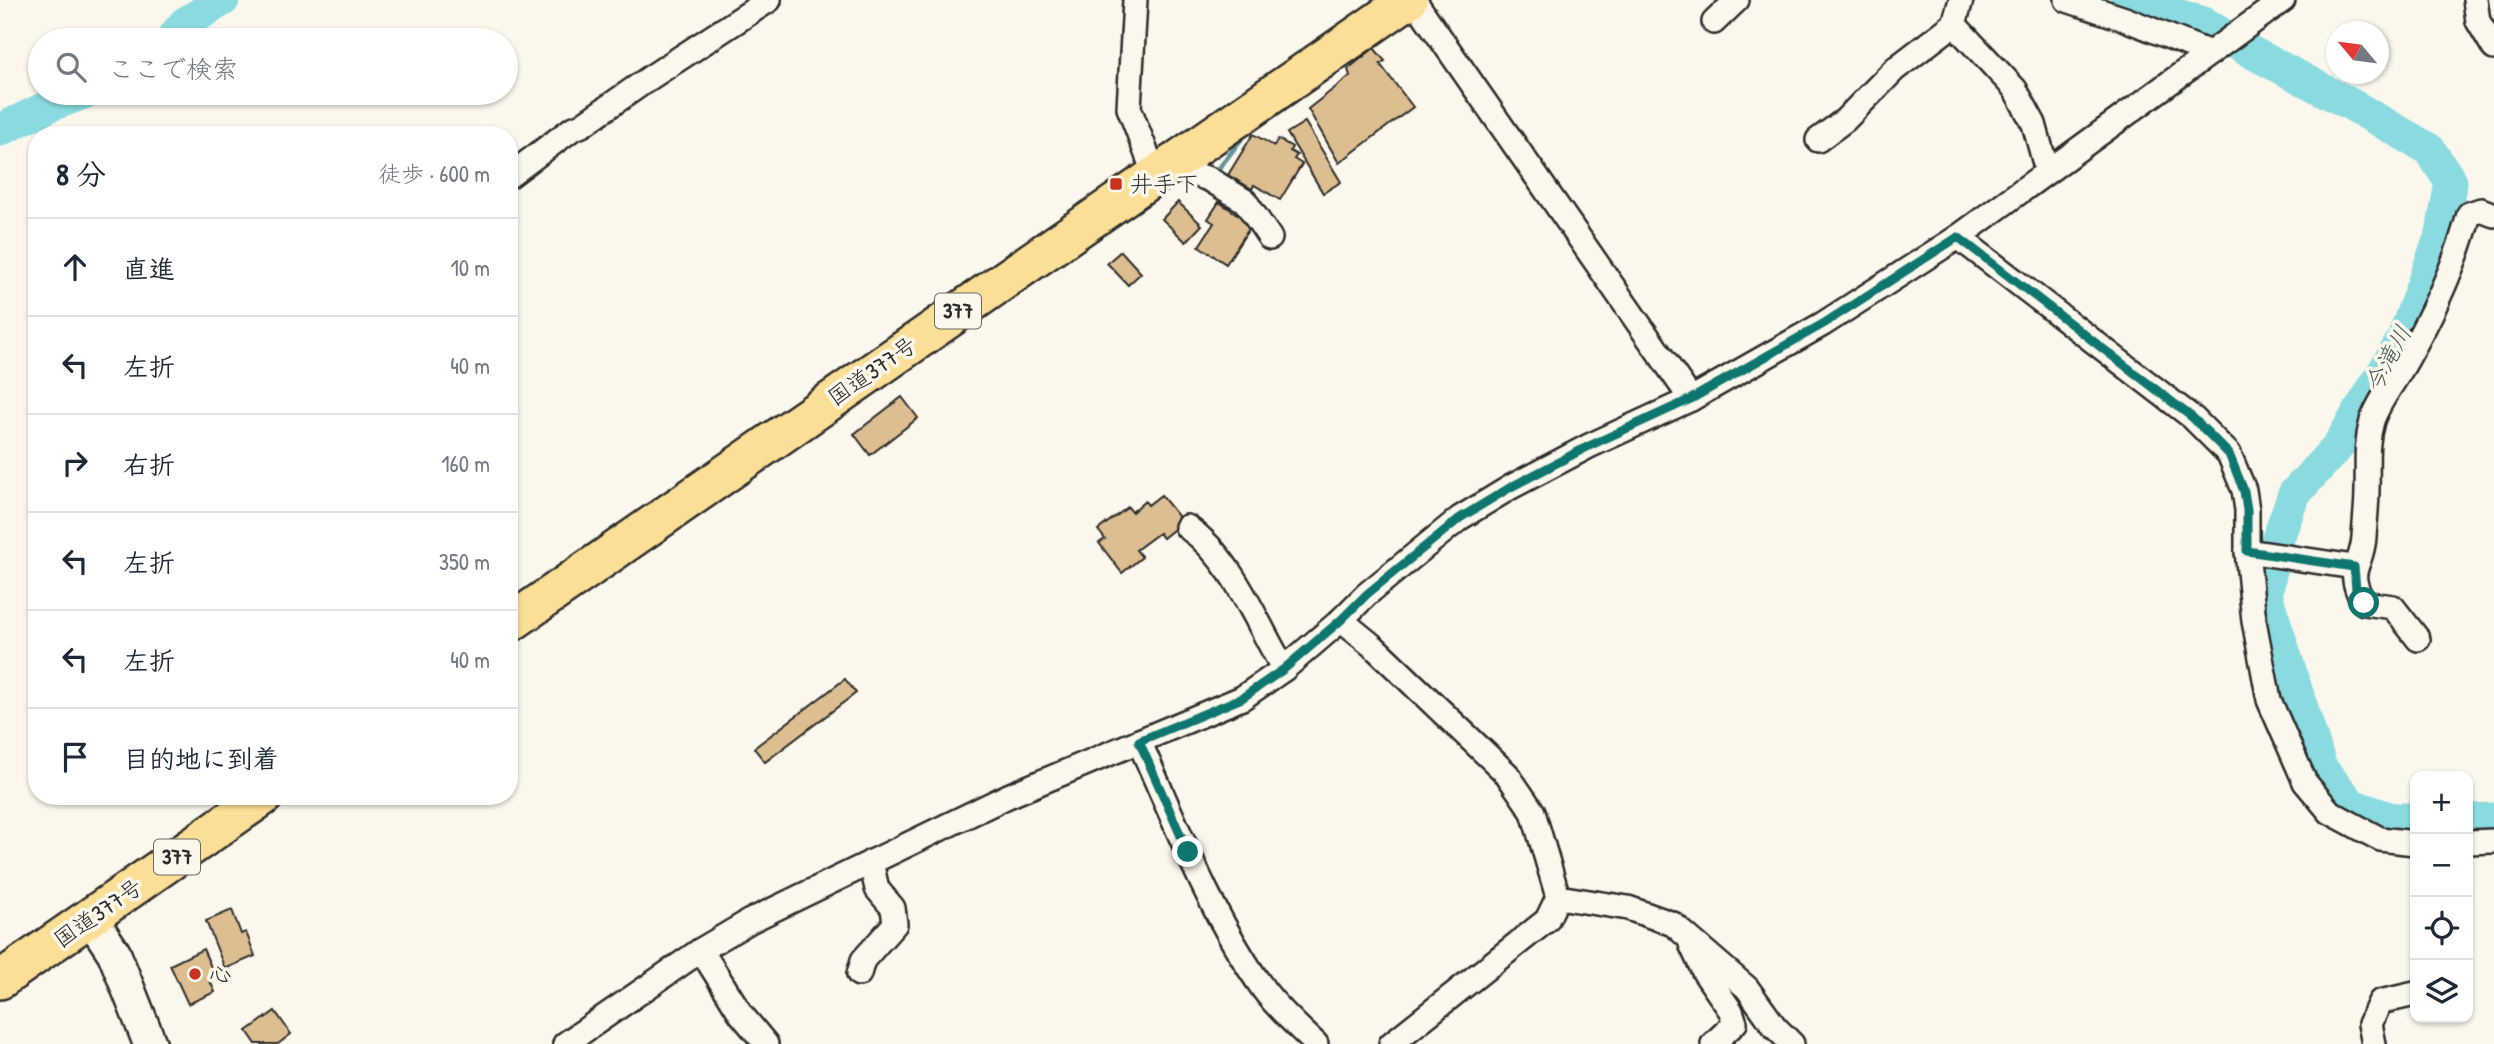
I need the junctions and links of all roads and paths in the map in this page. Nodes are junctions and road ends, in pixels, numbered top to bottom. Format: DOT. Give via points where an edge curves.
graph roads {
  1 [pos="769,0"];
  2 [pos="1135,0"];
  3 [pos="1408,0"];
  4 [pos="1414,0"];
  5 [pos="1737,0"];
  6 [pos="1961,0"];
  7 [pos="2067,0"];
  8 [pos="2283,0"];
  9 [pos="2475,0"];
  10 [pos="1713,22"];
  11 [pos="1954,24"];
  12 [pos="2224,42"];
  13 [pos="2494,48"];
  14 [pos="1818,140"];
  15 [pos="518,169"];
  16 [pos="1161,170"];
  17 [pos="2048,171"];
  18 [pos="2494,215"];
  19 [pos="1958,237"];
  20 [pos="1270,238"];
  21 [pos="1691,399"];
  22 [pos="1187,527"];
  23 [pos="2252,551"];
  24 [pos="2354,567"];
  25 [pos="518,618"];
  26 [pos="1341,620"];
  27 [pos="2418,639"];
  28 [pos="1284,669"];
  29 [pos="1139,741"];
  30 [pos="251,805"];
  31 [pos="2494,841"];
  32 [pos="2410,842"];
  33 [pos="2473,842"];
  34 [pos="871,862"];
  35 [pos="1558,897"];
  36 [pos="91,918"];
  37 [pos="1686,935"];
  38 [pos="701,950"];
  39 [pos="859,974"];
  40 [pos="0,980"];
  41 [pos="2410,995"];
  42 [pos="150,1044"];
  43 [pos="565,1044"];
  44 [pos="766,1044"];
  45 [pos="1316,1044"];
  46 [pos="1391,1044"];
  47 [pos="1713,1044"];
  48 [pos="1792,1044"];
  49 [pos="2374,1044"];
  1 -- 15 [label="street"];
  2 -- 16 [label="street" via="1129,107"];
  3 -- 16 [label="highway, 国道377号 / 377"];
  4 -- 21 [label="street"];
  5 -- 10 [label="street"];
  6 -- 11 [label="street"];
  7 -- 12 [label="street"];
  8 -- 12 [label="street"];
  9 -- 13 [label="street" via="2477,21"];
  11 -- 14 [label="street" via="1895,69 1845,120"];
  11 -- 17 [label="street" via="2015,89 2034,124"];
  12 -- 17 [label="street"];
  16 -- 20 [label="street" via="1209,179 1245,201"];
  16 -- 25 [label="highway, 国道377号 / 377"];
  17 -- 19 [label="street"];
  18 -- 24 [label="street" via="2481,210 2469,214 2442,291 2373,418 2365,451 2363,545"];
  19 -- 21 [label="street" via="1823,324"];
  19 -- 23 [label="street" via="2193,418 2229,454 2244,491"];
  21 -- 26 [label="street" via="1589,446 1460,518"];
  22 -- 28 [label="street" via="1239,584"];
  23 -- 24 [label="street"];
  23 -- 32 [label="street" via="2254,621 2269,700 2305,782 2330,812 2380,839"];
  24 -- 27 [label="street" via="2356,589 2364,603 2393,607"];
  26 -- 28 [label="street"];
  26 -- 35 [label="street" via="1507,774 1533,812"];
  28 -- 29 [label="street" via="1242,698"];
  29 -- 34 [label="street" via="1008,796"];
  29 -- 45 [label="street" via="1225,925 1264,989"];
  30 -- 36 [label="highway, 国道377号 / 377"];
  31 -- 33 [label="street"];
  34 -- 38 [label="street"];
  34 -- 39 [label="street" via="877,889 893,908 895,924 863,960"];
  35 -- 37 [label="street" via="1628,908 1673,924"];
  35 -- 46 [label="street" via="1547,920"];
  36 -- 40 [label="highway, 国道377号 / 377"];
  36 -- 42 [label="main road" via="114,953"];
  37 -- 47 [label="street" via="1735,1023"];
  37 -- 48 [label="street" via="1747,988"];
  38 -- 43 [label="street"];
  38 -- 44 [label="street" via="741,1014"];
  41 -- 49 [label="street" via="2381,1002 2370,1024"];
}
